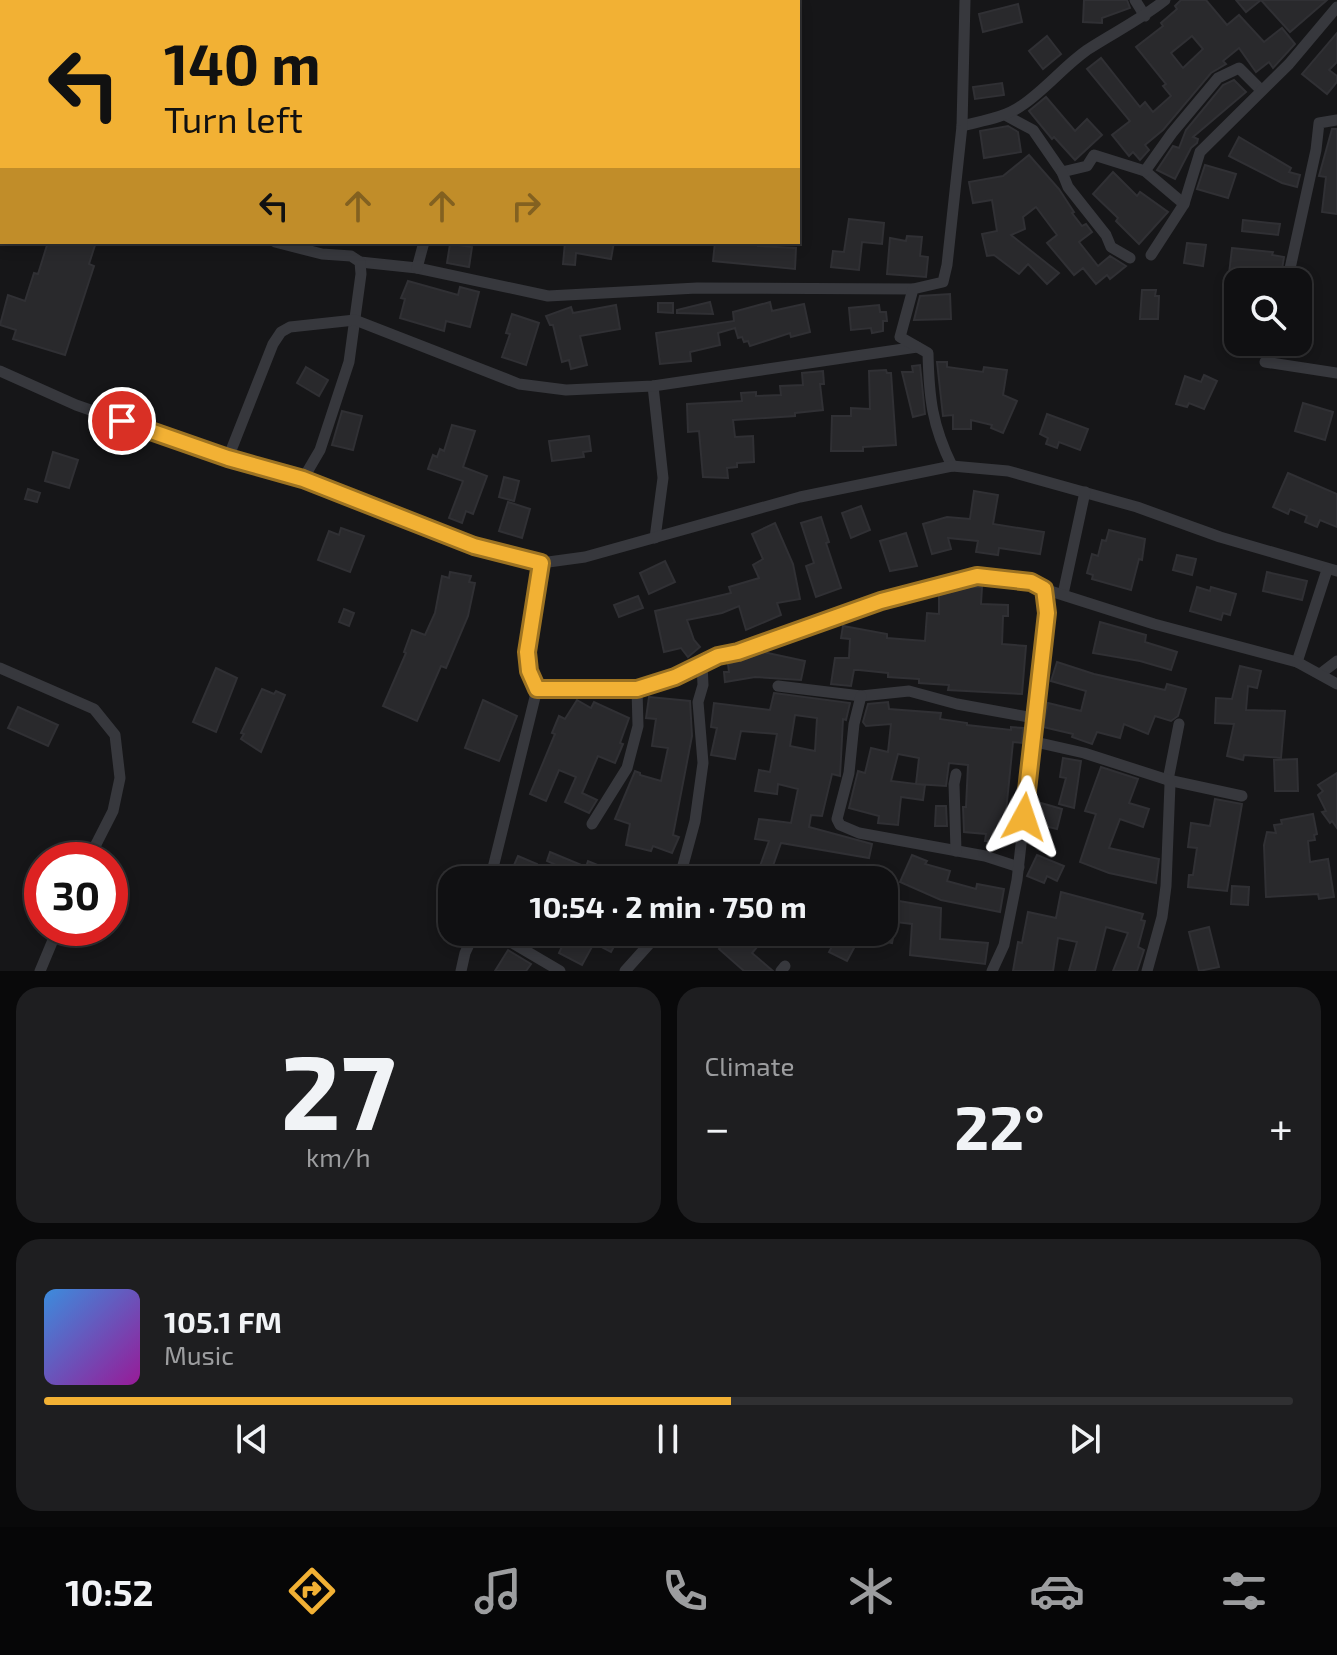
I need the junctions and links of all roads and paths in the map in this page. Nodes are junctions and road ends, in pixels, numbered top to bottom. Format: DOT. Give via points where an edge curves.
graph roads {
  1 [pos="965,0"];
  2 [pos="1135,0"];
  3 [pos="1165,0"];
  4 [pos="1337,7"];
  5 [pos="1145,16"];
  6 [pos="1261,90"];
  7 [pos="1005,115"];
  8 [pos="1337,120"];
  9 [pos="962,126"];
  10 [pos="1145,171"];
  11 [pos="1062,172"];
  12 [pos="1184,204"];
  13 [pos="283,244"];
  14 [pos="423,244"];
  15 [pos="1151,255"];
  16 [pos="1130,258"];
  17 [pos="360,262"];
  18 [pos="417,268"];
  19 [pos="1290,268"];
  20 [pos="913,289"];
  21 [pos="355,320"];
  22 [pos="917,347"];
  23 [pos="1265,362"];
  24 [pos="0,371"];
  25 [pos="1337,373"];
  26 [pos="653,386"];
  27 [pos="228,458"];
  28 [pos="952,466"];
  29 [pos="303,479"];
  30 [pos="1085,492"];
  31 [pos="655,538"];
  32 [pos="541,563"];
  33 [pos="1332,571"];
  34 [pos="1044,589"];
  35 [pos="1063,594"];
  36 [pos="1337,661"];
  37 [pos="1297,662"];
  38 [pos="702,664"];
  39 [pos="0,668"];
  40 [pos="1320,674"];
  41 [pos="1337,684"];
  42 [pos="778,686"];
  43 [pos="537,689"];
  44 [pos="637,689"];
  45 [pos="861,696"];
  46 [pos="1034,718"];
  47 [pos="1179,724"];
  48 [pos="1031,741"];
  49 [pos="956,774"];
  50 [pos="1168,780"];
  51 [pos="1242,796"];
  52 [pos="592,824"];
  53 [pos="97,842"];
  54 [pos="956,851"];
  55 [pos="493,866"];
  56 [pos="683,866"];
  57 [pos="1019,867"];
  58 [pos="50,946"];
  59 [pos="468,946"];
  60 [pos="516,946"];
  61 [pos="647,946"];
  62 [pos="552,969"];
  63 [pos="40,971"];
  64 [pos="461,971"];
  65 [pos="625,971"];
  66 [pos="992,971"];
  67 [pos="1147,971"];
  1 -- 9 [label="street"];
  2 -- 5 [label="street"];
  3 -- 5 [label="street"];
  4 -- 6 [label="street"];
  5 -- 7 [label="street" via="1089,49"];
  6 -- 10 [label="street" via="1239,68 1218,78"];
  6 -- 12 [label="street" via="1200,152"];
  7 -- 9 [label="street"];
  7 -- 11 [label="street" via="1033,130"];
  8 -- 19 [label="street" via="1319,123"];
  9 -- 20 [label="street" via="943,282"];
  10 -- 11 [label="street" via="1094,155 1087,166"];
  10 -- 12 [label="street"];
  11 -- 16 [label="street" via="1111,247"];
  12 -- 15 [label="street"];
  13 -- 17 [label="street"];
  14 -- 18 [label="street"];
  17 -- 18 [label="street"];
  17 -- 21 [label="street"];
  18 -- 20 [label="street" via="548,296 697,288"];
  20 -- 22 [label="street" via="900,337"];
  21 -- 26 [label="street" via="519,384 566,390"];
  21 -- 27 [label="street" via="281,332"];
  21 -- 29 [label="street" via="349,362 320,450"];
  22 -- 26 [label="street"];
  22 -- 28 [label="street" via="928,353 929,399"];
  23 -- 25 [label="street"];
  24 -- 27 [label="street" via="76,405"];
  26 -- 31 [label="street" via="663,478"];
  27 -- 29 [label="street"];
  28 -- 30 [label="street" via="1008,471"];
  28 -- 31 [label="street" via="800,497"];
  29 -- 32 [label="street" via="474,546"];
  30 -- 33 [label="street"];
  30 -- 35 [label="street"];
  31 -- 32 [label="street"];
  32 -- 43 [label="street" via="527,652"];
  33 -- 37 [label="street"];
  34 -- 35 [label="street"];
  34 -- 38 [label="street" via="1031,582 977,576 892,598"];
  34 -- 46 [label="street" via="1047,613"];
  35 -- 37 [label="street"];
  36 -- 40 [label="street"];
  37 -- 40 [label="street"];
  38 -- 44 [label="street"];
  38 -- 56 [label="street" via="698,702 703,763"];
  39 -- 53 [label="street" via="94,709 115,735 120,778 113,811"];
  40 -- 41 [label="street"];
  42 -- 45 [label="street"];
  43 -- 44 [label="street"];
  43 -- 55 [label="street"];
  44 -- 52 [label="street" via="638,726 627,768"];
  45 -- 46 [label="street" via="909,691"];
  45 -- 54 [label="street" via="840,825"];
  46 -- 48 [label="street"];
  47 -- 50 [label="street"];
  48 -- 50 [label="street"];
  48 -- 57 [label="street"];
  49 -- 54 [label="street"];
  50 -- 51 [label="street"];
  50 -- 67 [label="street" via="1166,886"];
  54 -- 57 [label="street"];
  57 -- 66 [label="street" via="1004,945"];
  58 -- 63 [label="street"];
  59 -- 64 [label="street"];
  60 -- 62 [label="street"];
  61 -- 65 [label="street"];
}
